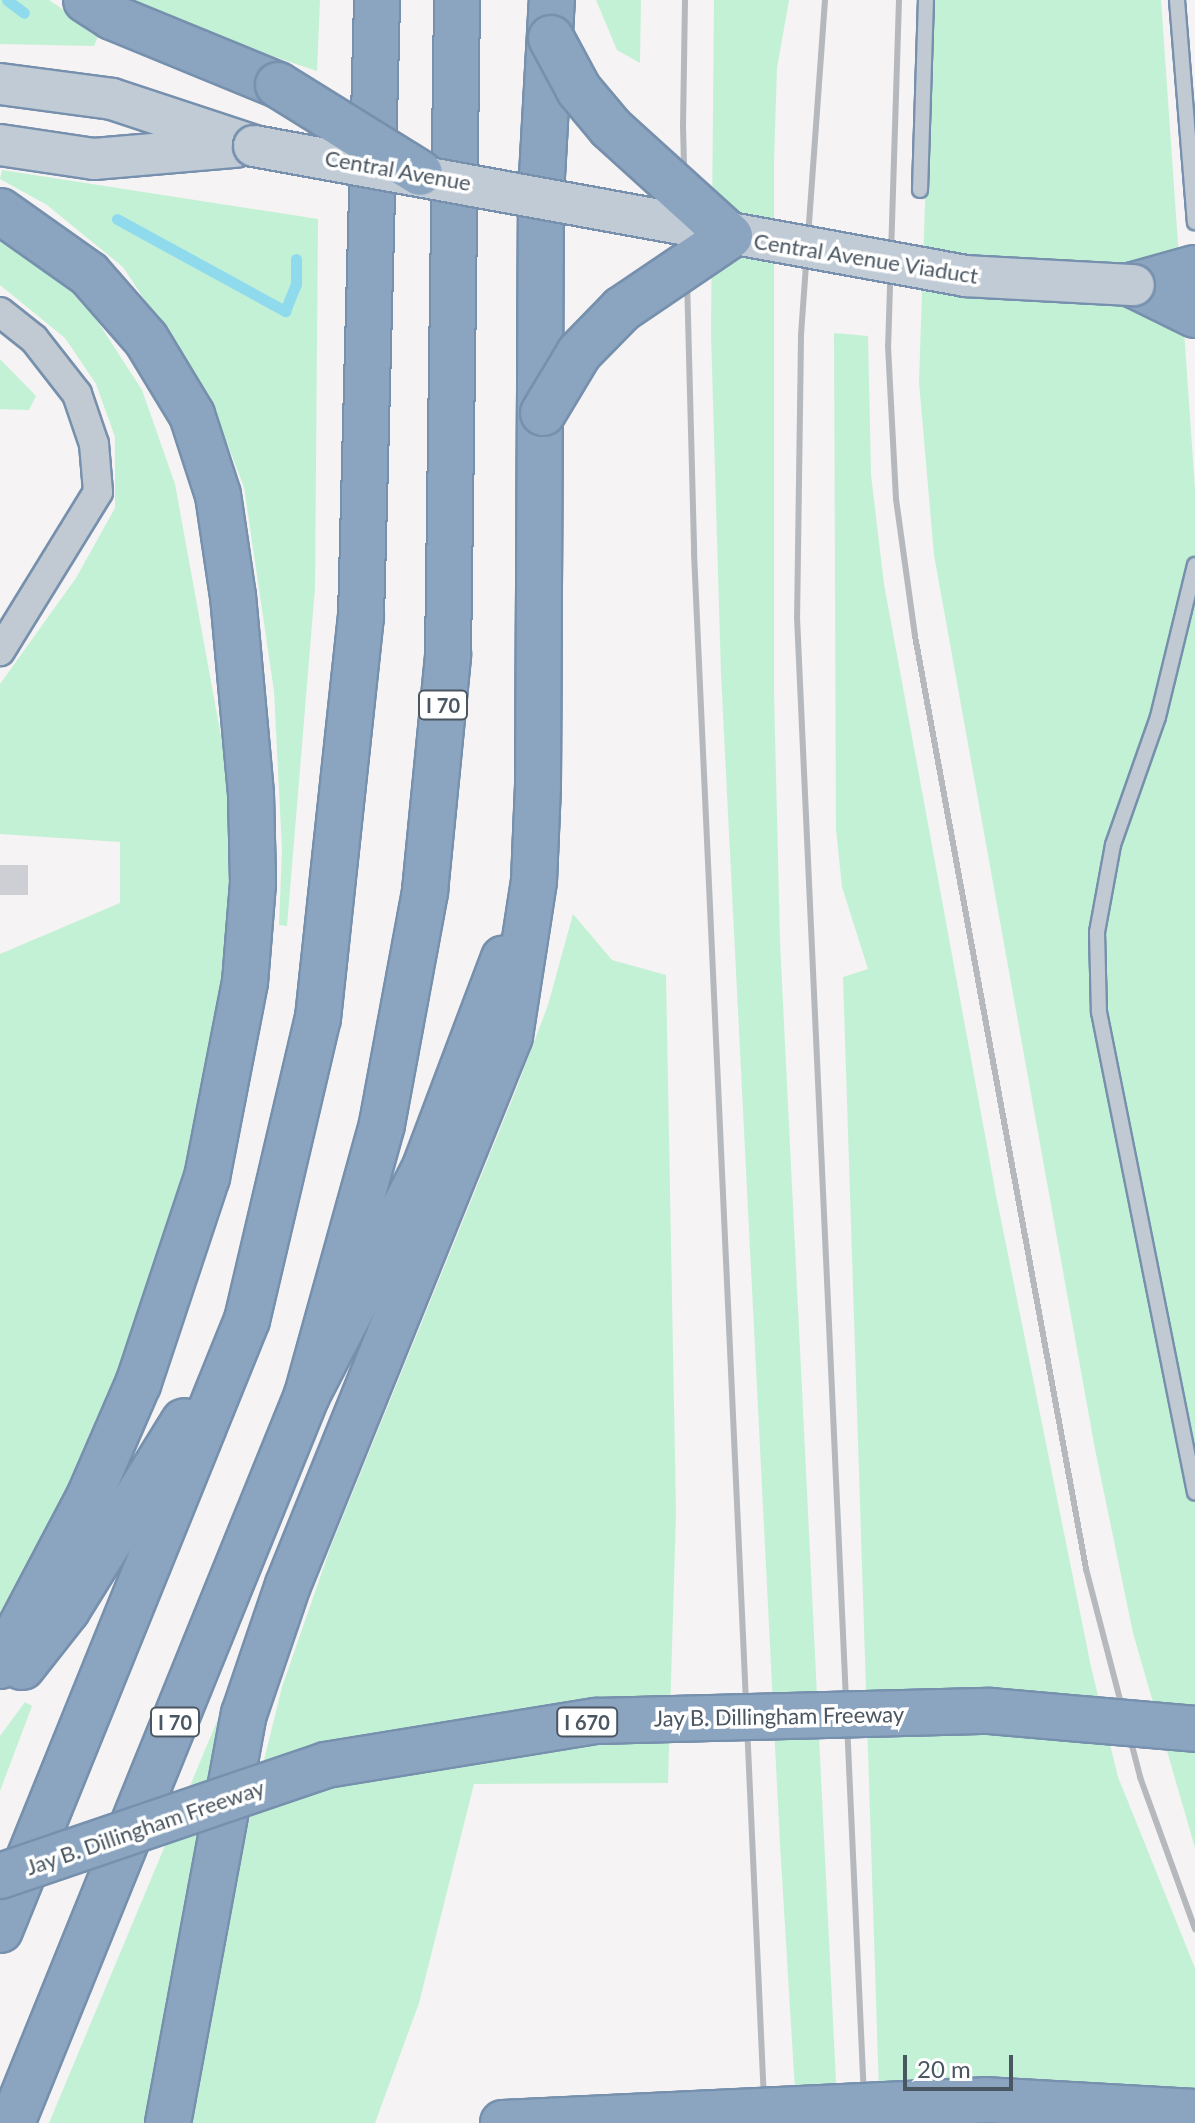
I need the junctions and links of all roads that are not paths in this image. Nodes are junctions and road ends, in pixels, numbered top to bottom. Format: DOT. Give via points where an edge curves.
graph roads {
  1 [pos="86,0"];
  2 [pos="367,0"];
  3 [pos="457,0"];
  4 [pos="926,0"];
  5 [pos="1177,0"];
  6 [pos="551,19"];
  7 [pos="377,21"];
  8 [pos="0,84"];
  9 [pos="0,145"];
  10 [pos="254,146"];
  11 [pos="420,173"];
  12 [pos="920,190"];
  13 [pos="541,194"];
  14 [pos="0,211"];
  15 [pos="1195,222"];
  16 [pos="730,236"];
  17 [pos="1195,268"];
  18 [pos="1134,285"];
  19 [pos="1195,289"];
  20 [pos="0,312"];
  21 [pos="1195,315"];
  22 [pos="543,413"];
  23 [pos="1195,565"];
  24 [pos="0,651"];
  25 [pos="534,881"];
  26 [pos="247,1320"];
  27 [pos="307,1395"];
  28 [pos="1195,1492"];
  29 [pos="0,1666"];
  30 [pos="0,1695"];
  31 [pos="1195,1729"];
  32 [pos="0,1876"];
  33 [pos="0,1930"];
  34 [pos="1195,2112"];
  35 [pos="12,2123"];
  36 [pos="168,2123"];
  37 [pos="503,2123"];
  1 -- 11 [label="highway, bridge" via="112,17 278,85"];
  2 -- 7 [label="highway"];
  3 -- 27 [label="highway, I 70" via="448,655 425,891 382,1124"];
  4 -- 12 [label="lane"];
  5 -- 15 [label="lane"];
  6 -- 13 [label="highway"];
  6 -- 16 [label="highway, bridge" via="579,90 610,127"];
  7 -- 26 [label="highway" via="361,617 341,829 318,1018"];
  8 -- 10 [label="main road, Central Avenue" via="112,99"];
  9 -- 10 [label="main road, Central Avenue" via="94,159"];
  10 -- 11 [label="main road, Central Avenue, bridge"];
  11 -- 13 [label="main road, Central Avenue, bridge"];
  13 -- 16 [label="main road, Central Avenue Viaduct, bridge"];
  13 -- 22 [label="highway, bridge"];
  14 -- 29 [label="highway" via="89,274 146,339 192,415 218,495 233,596 251,794 253,883 245,982 207,1177 132,1398 89,1497"];
  16 -- 18 [label="main road, Central Avenue Viaduct, bridge" via="966,276"];
  16 -- 22 [label="highway, bridge" via="622,309 579,353"];
  17 -- 18 [label="highway"];
  18 -- 19 [label="main road, Central Avenue Viaduct"];
  18 -- 21 [label="highway"];
  20 -- 24 [label="street" via="34,339 77,394 94,444 98,492"];
  22 -- 25 [label="highway"];
  23 -- 28 [label="lane" via="1158,717 1113,845 1097,932 1099,1012"];
  25 -- 27 [label="highway" via="425,1167"];
  25 -- 36 [label="highway" via="510,1036 288,1585 244,1714"];
  26 -- 30 [label="highway" via="67,1610"];
  26 -- 33 [label="highway"];
  27 -- 35 [label="highway, I 70"];
  31 -- 32 [label="highway, Jay B. Dillingham Freeway / I 670, bridge" via="990,1711 596,1721 326,1765"];
  34 -- 37 [label="highway, bridge" via="985,2100"];
}
